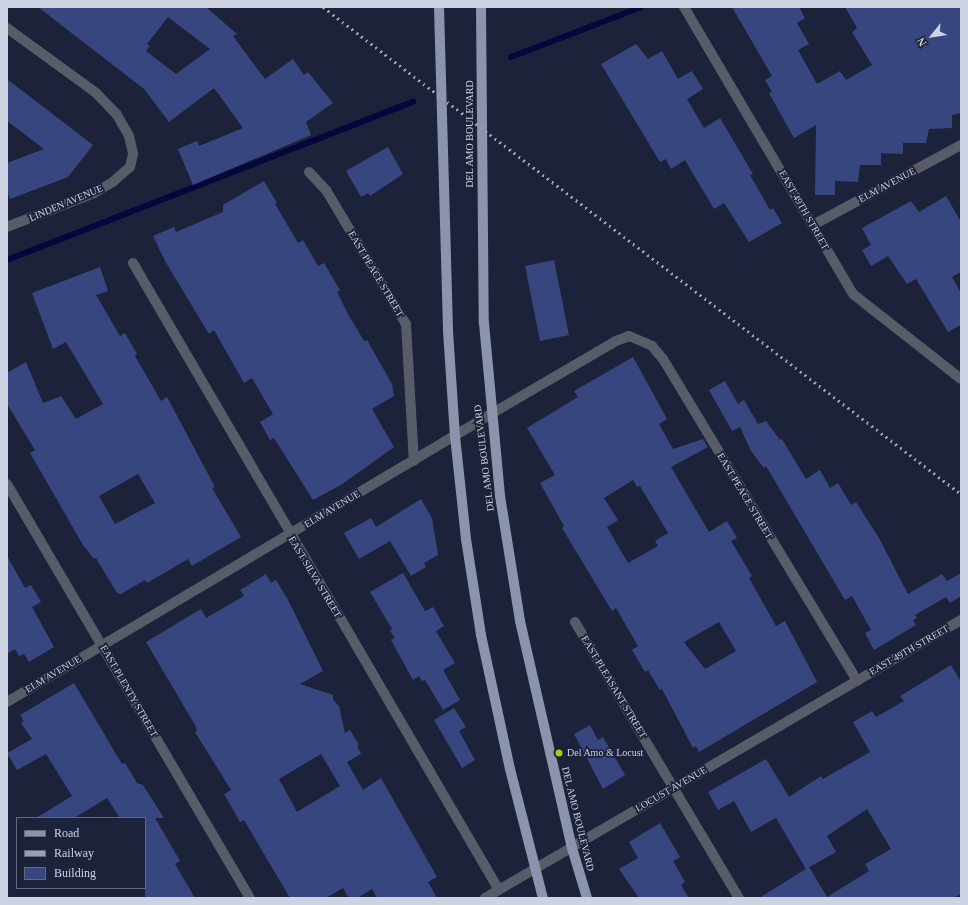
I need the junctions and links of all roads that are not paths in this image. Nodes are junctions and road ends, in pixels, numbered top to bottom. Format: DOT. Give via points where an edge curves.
graph roads {
  1 [pos="439,7"];
  2 [pos="481,7"];
  3 [pos="685,8"];
  4 [pos="7,28"];
  5 [pos="961,146"];
  6 [pos="309,172"];
  7 [pos="813,225"];
  8 [pos="7,227"];
  9 [pos="133,263"];
  10 [pos="616,341"];
  11 [pos="961,379"];
  12 [pos="490,414"];
  13 [pos="455,436"];
  14 [pos="414,460"];
  15 [pos="7,484"];
  16 [pos="290,534"];
  17 [pos="961,620"];
  18 [pos="575,622"];
  19 [pos="102,645"];
  20 [pos="856,681"];
  21 [pos="7,702"];
  22 [pos="674,788"];
  23 [pos="572,848"];
  24 [pos="535,870"];
  25 [pos="499,890"];
  26 [pos="250,898"];
  27 [pos="485,898"];
  28 [pos="543,898"];
  29 [pos="587,898"];
  30 [pos="739,898"];
  1 -- 13 [label="main road" via="443,222"];
  2 -- 12 [label="main road, DEL AMO BOULEVARD" via="484,323"];
  3 -- 7 [label="street, EAST 49TH STREET"];
  4 -- 8 [label="street, LINDEN AVENUE" via="96,93 117,115 129,136 133,154 130,167 113,182 94,193"];
  5 -- 7 [label="street, ELM AVENUE"];
  6 -- 14 [label="street, EAST PEACE STREET" via="326,190 406,324"];
  7 -- 11 [label="street, EAST 49TH STREET" via="853,294"];
  9 -- 16 [label="street, EAST SILVA STREET"];
  10 -- 12 [label="street, ELM AVENUE"];
  10 -- 20 [label="street, EAST PEACE STREET" via="629,336 639,339 652,346 662,359"];
  12 -- 13 [label="street, ELM AVENUE"];
  12 -- 23 [label="main road, DEL AMO BOULEVARD" via="520,621"];
  13 -- 14 [label="street, ELM AVENUE"];
  13 -- 24 [label="main road" via="466,540 481,635"];
  14 -- 16 [label="street, ELM AVENUE"];
  15 -- 19 [label="street, EAST PLENTY STREET"];
  16 -- 19 [label="street, ELM AVENUE"];
  16 -- 25 [label="street, EAST SILVA STREET"];
  17 -- 20 [label="street, EAST 49TH STREET"];
  18 -- 22 [label="street, EAST PLEASANT STREET"];
  19 -- 21 [label="street, ELM AVENUE"];
  19 -- 26 [label="street, EAST PLENTY STREET"];
  20 -- 22 [label="street, LOCUST AVENUE"];
  22 -- 23 [label="street, LOCUST AVENUE"];
  22 -- 30 [label="street, EAST PLEASANT STREET"];
  23 -- 24 [label="street, LOCUST AVENUE"];
  23 -- 29 [label="main road, DEL AMO BOULEVARD"];
  24 -- 25 [label="street, LOCUST AVENUE"];
  24 -- 28 [label="main road"];
  25 -- 27 [label="street, LOCUST AVENUE"];
}
